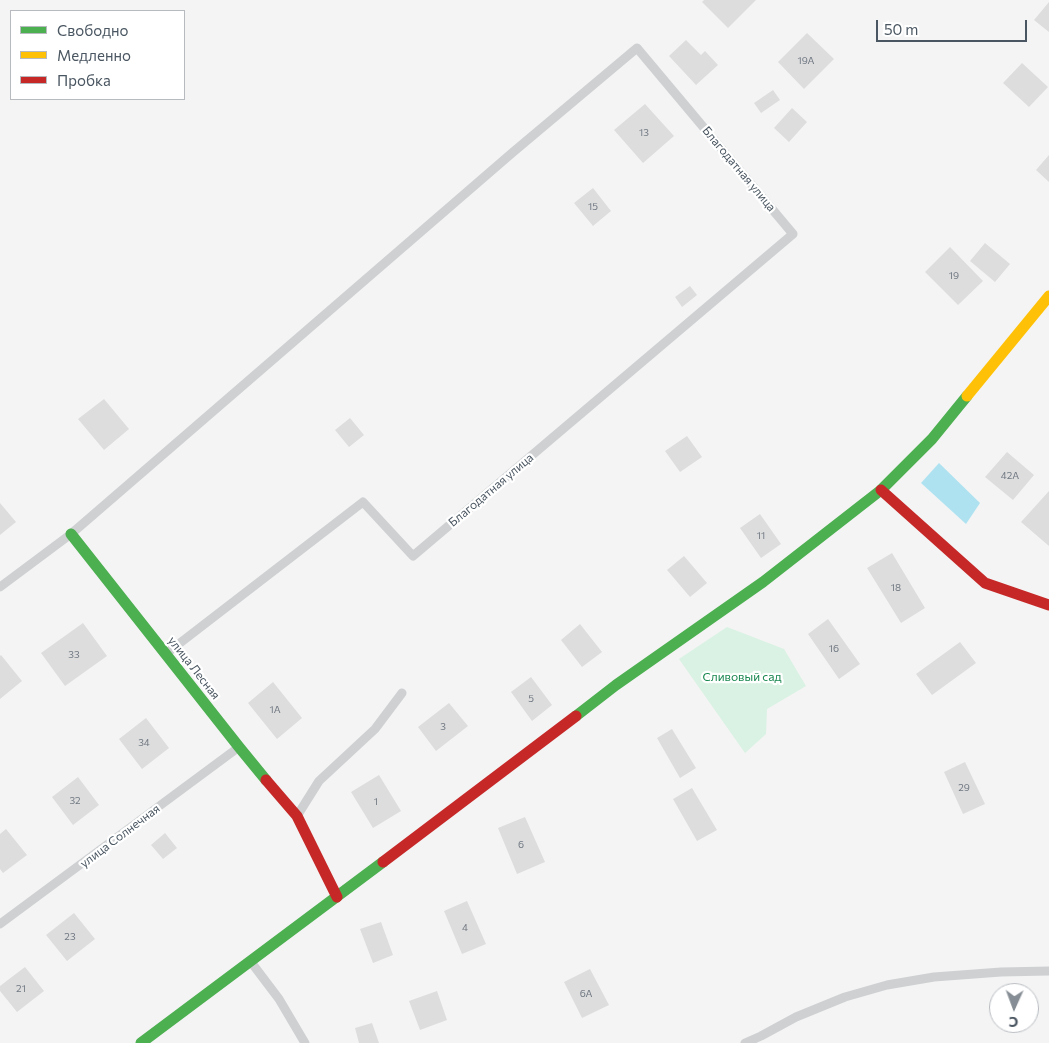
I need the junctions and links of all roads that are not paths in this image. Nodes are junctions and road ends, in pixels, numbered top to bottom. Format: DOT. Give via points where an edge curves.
graph roads {
  1 [pos="1049,296"];
  2 [pos="881,490"];
  3 [pos="71,534"];
  4 [pos="0,587"];
  5 [pos="1049,604"];
  6 [pos="166,654"];
  7 [pos="402,693"];
  8 [pos="239,747"];
  9 [pos="297,816"];
  10 [pos="338,898"];
  11 [pos="0,924"];
  12 [pos="250,962"];
  13 [pos="1049,971"];
  14 [pos="141,1043"];
  15 [pos="306,1043"];
  16 [pos="745,1043"];
  1 -- 2 [label="street" via="932,439"];
  2 -- 5 [label="street" via="985,583"];
  2 -- 10 [label="street" via="763,582 616,686"];
  3 -- 4 [label="lane"];
  3 -- 6 [label="street, улица Лесная"];
  3 -- 6 [label="lane, Благодатная улица" via="638,48 793,234 414,556 363,502"];
  6 -- 8 [label="street, улица Лесная"];
  7 -- 9 [label="lane" via="375,729 318,781"];
  8 -- 9 [label="street, улица Лесная"];
  8 -- 11 [label="lane, улица Солнечная"];
  9 -- 10 [label="street, улица Лесная"];
  10 -- 12 [label="street"];
  12 -- 14 [label="street"];
  12 -- 15 [label="lane" via="280,999"];
  13 -- 16 [label="lane" via="934,977 887,985 845,997 796,1017"];
}
